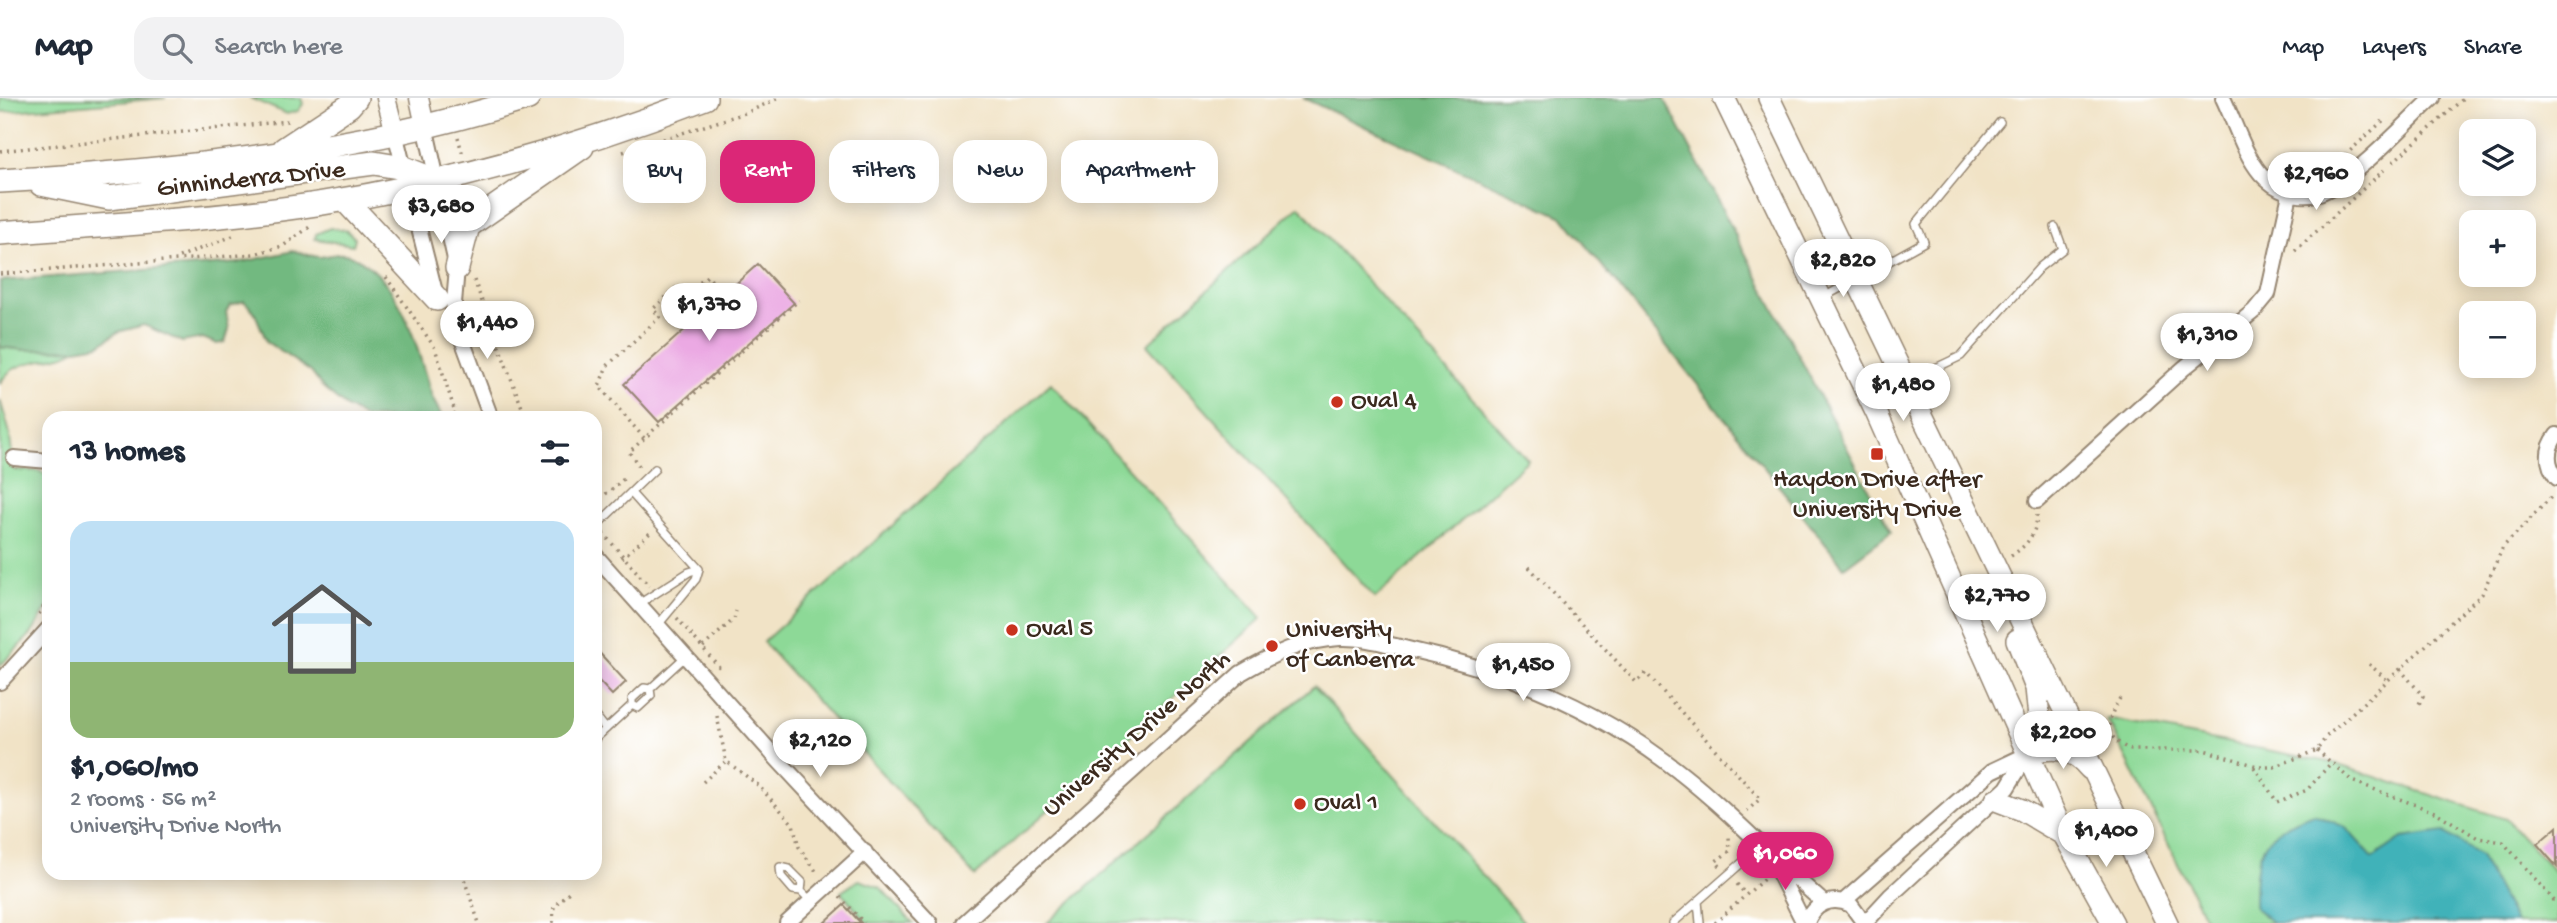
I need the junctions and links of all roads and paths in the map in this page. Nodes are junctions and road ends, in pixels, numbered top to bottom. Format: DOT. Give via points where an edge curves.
graph roads {
  1 [pos="356,98"];
  2 [pos="386,98"];
  3 [pos="419,98"];
  4 [pos="528,98"];
  5 [pos="705,98"];
  6 [pos="779,98"];
  7 [pos="1724,98"];
  8 [pos="1769,98"];
  9 [pos="2223,98"];
  10 [pos="2434,98"];
  11 [pos="2464,98"];
  12 [pos="490,103"];
  13 [pos="2388,116"];
  14 [pos="454,119"];
  15 [pos="293,120"];
  16 [pos="2000,122"];
  17 [pos="425,126"];
  18 [pos="395,133"];
  19 [pos="590,141"];
  20 [pos="0,151"];
  21 [pos="279,152"];
  22 [pos="618,153"];
  23 [pos="2337,162"];
  24 [pos="468,174"];
  25 [pos="406,177"];
  26 [pos="11,180"];
  27 [pos="438,181"];
  28 [pos="2290,194"];
  29 [pos="345,200"];
  30 [pos="316,223"];
  31 [pos="2055,228"];
  32 [pos="0,233"];
  33 [pos="2295,251"];
  34 [pos="464,268"];
  35 [pos="382,271"];
  36 [pos="0,274"];
  37 [pos="1857,279"];
  38 [pos="717,286"];
  39 [pos="1821,299"];
  40 [pos="799,300"];
  41 [pos="445,307"];
  42 [pos="1909,387"];
  43 [pos="455,411"];
  44 [pos="488,411"];
  45 [pos="523,411"];
  46 [pos="1875,412"];
  47 [pos="2557,435"];
  48 [pos="645,438"];
  49 [pos="13,458"];
  50 [pos="42,460"];
  51 [pos="655,469"];
  52 [pos="2556,485"];
  53 [pos="632,494"];
  54 [pos="602,497"];
  55 [pos="2037,501"];
  56 [pos="602,521"];
  57 [pos="659,524"];
  58 [pos="602,563"];
  59 [pos="2003,564"];
  60 [pos="1529,567"];
  61 [pos="699,569"];
  62 [pos="608,570"];
  63 [pos="639,604"];
  64 [pos="736,611"];
  65 [pos="658,625"];
  66 [pos="42,636"];
  67 [pos="688,658"];
  68 [pos="2369,664"];
  69 [pos="2400,669"];
  70 [pos="2387,680"];
  71 [pos="0,682"];
  72 [pos="2120,698"];
  73 [pos="2419,704"];
  74 [pos="715,706"];
  75 [pos="602,724"];
  76 [pos="606,729"];
  77 [pos="602,733"];
  78 [pos="2317,750"];
  79 [pos="2028,754"];
  80 [pos="726,761"];
  81 [pos="2332,762"];
  82 [pos="2253,765"];
  83 [pos="2098,779"];
  84 [pos="703,782"];
  85 [pos="1996,800"];
  86 [pos="1736,821"];
  87 [pos="2064,835"];
  88 [pos="865,852"];
  89 [pos="1769,856"];
  90 [pos="813,867"];
  91 [pos="1728,875"];
  92 [pos="464,880"];
  93 [pos="572,889"];
  94 [pos="1746,895"];
  95 [pos="841,898"];
  96 [pos="1698,901"];
  97 [pos="1844,901"];
  98 [pos="1824,903"];
  99 [pos="2557,904"];
  100 [pos="479,923"];
  101 [pos="553,923"];
  102 [pos="787,923"];
  103 [pos="864,923"];
  104 [pos="930,923"];
  105 [pos="964,923"];
  106 [pos="1674,923"];
  107 [pos="1700,923"];
  108 [pos="1715,923"];
  109 [pos="1806,923"];
  110 [pos="1865,923"];
  111 [pos="2113,923"];
  112 [pos="2167,923"];
  1 -- 21 [label="main road"];
  2 -- 18 [label="street"];
  3 -- 17 [label="street"];
  4 -- 12 [label="main road, Ginninderra Drive"];
  5 -- 19 [label="main road, Ginninderra Drive"];
  6 -- 22 [label="path"];
  7 -- 39 [label="main road"];
  8 -- 37 [label="main road"];
  9 -- 28 [label="street" via="2260,173"];
  10 -- 28 [label="street" via="2343,180 2315,195"];
  11 -- 33 [label="path"];
  12 -- 14 [label="main road, Ginninderra Drive"];
  13 -- 23 [label="path"];
  14 -- 17 [label="main road, Ginninderra Drive"];
  14 -- 24 [label="path"];
  15 -- 20 [label="path"];
  16 -- 37 [label="lane" via="1916,224 1924,242"];
  17 -- 18 [label="main road, Ginninderra Drive"];
  17 -- 27 [label="street"];
  18 -- 21 [label="main road, Ginninderra Drive"];
  18 -- 25 [label="street"];
  19 -- 24 [label="main road, Ginninderra Drive"];
  19 -- 34 [label="main road" via="468,226"];
  21 -- 26 [label="main road, Ginninderra Drive"];
  24 -- 27 [label="main road, Ginninderra Drive"];
  25 -- 26 [label="main road" via="364,163 109,198"];
  25 -- 27 [label="main road, Ginninderra Drive"];
  25 -- 29 [label="main road, Ginninderra Drive"];
  25 -- 41 [label="street"];
  27 -- 34 [label="street"];
  28 -- 55 [label="street" via="2268,294 2254,311"];
  29 -- 32 [label="main road, Ginninderra Drive"];
  29 -- 41 [label="main road"];
  30 -- 36 [label="path" via="284,247 254,254"];
  31 -- 42 [label="lane" via="2063,249 2040,267 1961,356 1923,374"];
  34 -- 41 [label="street"];
  34 -- 45 [label="path"];
  35 -- 43 [label="path" via="435,348"];
  37 -- 39 [label="lane"];
  37 -- 42 [label="main road"];
  38 -- 48 [label="path" via="707,276 685,296 677,287 653,309 660,317 607,366 599,386"];
  39 -- 46 [label="main road"];
  40 -- 48 [label="path"];
  41 -- 44 [label="street"];
  42 -- 46 [label="lane"];
  42 -- 59 [label="main road"];
  46 -- 79 [label="main road"];
  47 -- 52 [label="street" via="2548,457"];
  48 -- 54 [label="path" via="629,452 640,465"];
  49 -- 50 [label="street"];
  51 -- 53 [label="lane"];
  52 -- 69 [label="path" via="2552,499 2504,547 2482,594"];
  53 -- 56 [label="lane"];
  53 -- 57 [label="lane"];
  55 -- 59 [label="path" via="2036,531"];
  57 -- 61 [label="lane"];
  57 -- 62 [label="path"];
  58 -- 62 [label="street"];
  59 -- 79 [label="main road" via="2003,614 2036,688 2040,727"];
  59 -- 83 [label="main road"];
  60 -- 86 [label="path" via="1636,682 1646,673 1760,799"];
  61 -- 63 [label="lane"];
  61 -- 65 [label="lane"];
  62 -- 63 [label="street"];
  63 -- 65 [label="street"];
  64 -- 67 [label="path" via="734,620"];
  65 -- 67 [label="street"];
  66 -- 71 [label="street"];
  67 -- 76 [label="lane" via="650,689 644,688"];
  67 -- 88 [label="street"];
  68 -- 70 [label="path"];
  69 -- 70 [label="path"];
  69 -- 73 [label="path" via="2423,696"];
  70 -- 78 [label="path"];
  72 -- 82 [label="path" via="2108,718 2108,729 2122,746 2132,750 2204,750"];
  74 -- 80 [label="path"];
  75 -- 76 [label="lane"];
  76 -- 77 [label="lane"];
  78 -- 81 [label="path"];
  78 -- 82 [label="path" via="2274,767"];
  79 -- 83 [label="main road" via="2046,748 2071,752"];
  79 -- 85 [label="street"];
  79 -- 87 [label="main road"];
  79 -- 97 [label="street" via="1992,771"];
  80 -- 84 [label="path"];
  80 -- 90 [label="path" via="758,785 793,824 799,846"];
  81 -- 82 [label="path" via="2307,790 2277,802"];
  81 -- 99 [label="path" via="2352,781 2437,813 2478,838 2503,842"];
  83 -- 112 [label="main road"];
  85 -- 87 [label="main road"];
  85 -- 110 [label="street"];
  86 -- 89 [label="street, University Drive North"];
  86 -- 91 [label="path" via="1726,831 1730,851 1716,861"];
  86 -- 105 [label="street, University Drive North" via="1665,760 1571,704 1469,663 1362,639 1316,641 1274,653 1241,673"];
  87 -- 111 [label="main road"];
  88 -- 102 [label="street" via="806,896"];
  88 -- 104 [label="street"];
  89 -- 91 [label="lane"];
  89 -- 94 [label="path"];
  89 -- 98 [label="street, University Drive North"];
  89 -- 109 [label="street, University Drive North"];
  91 -- 94 [label="path"];
  91 -- 96 [label="lane"];
  92 -- 100 [label="path"];
  93 -- 101 [label="path" via="554,906"];
  94 -- 108 [label="path"];
  95 -- 103 [label="path"];
  96 -- 106 [label="lane"];
  96 -- 107 [label="lane"];
  97 -- 98 [label="street"];
  97 -- 110 [label="street"];
  98 -- 109 [label="street"];
}
